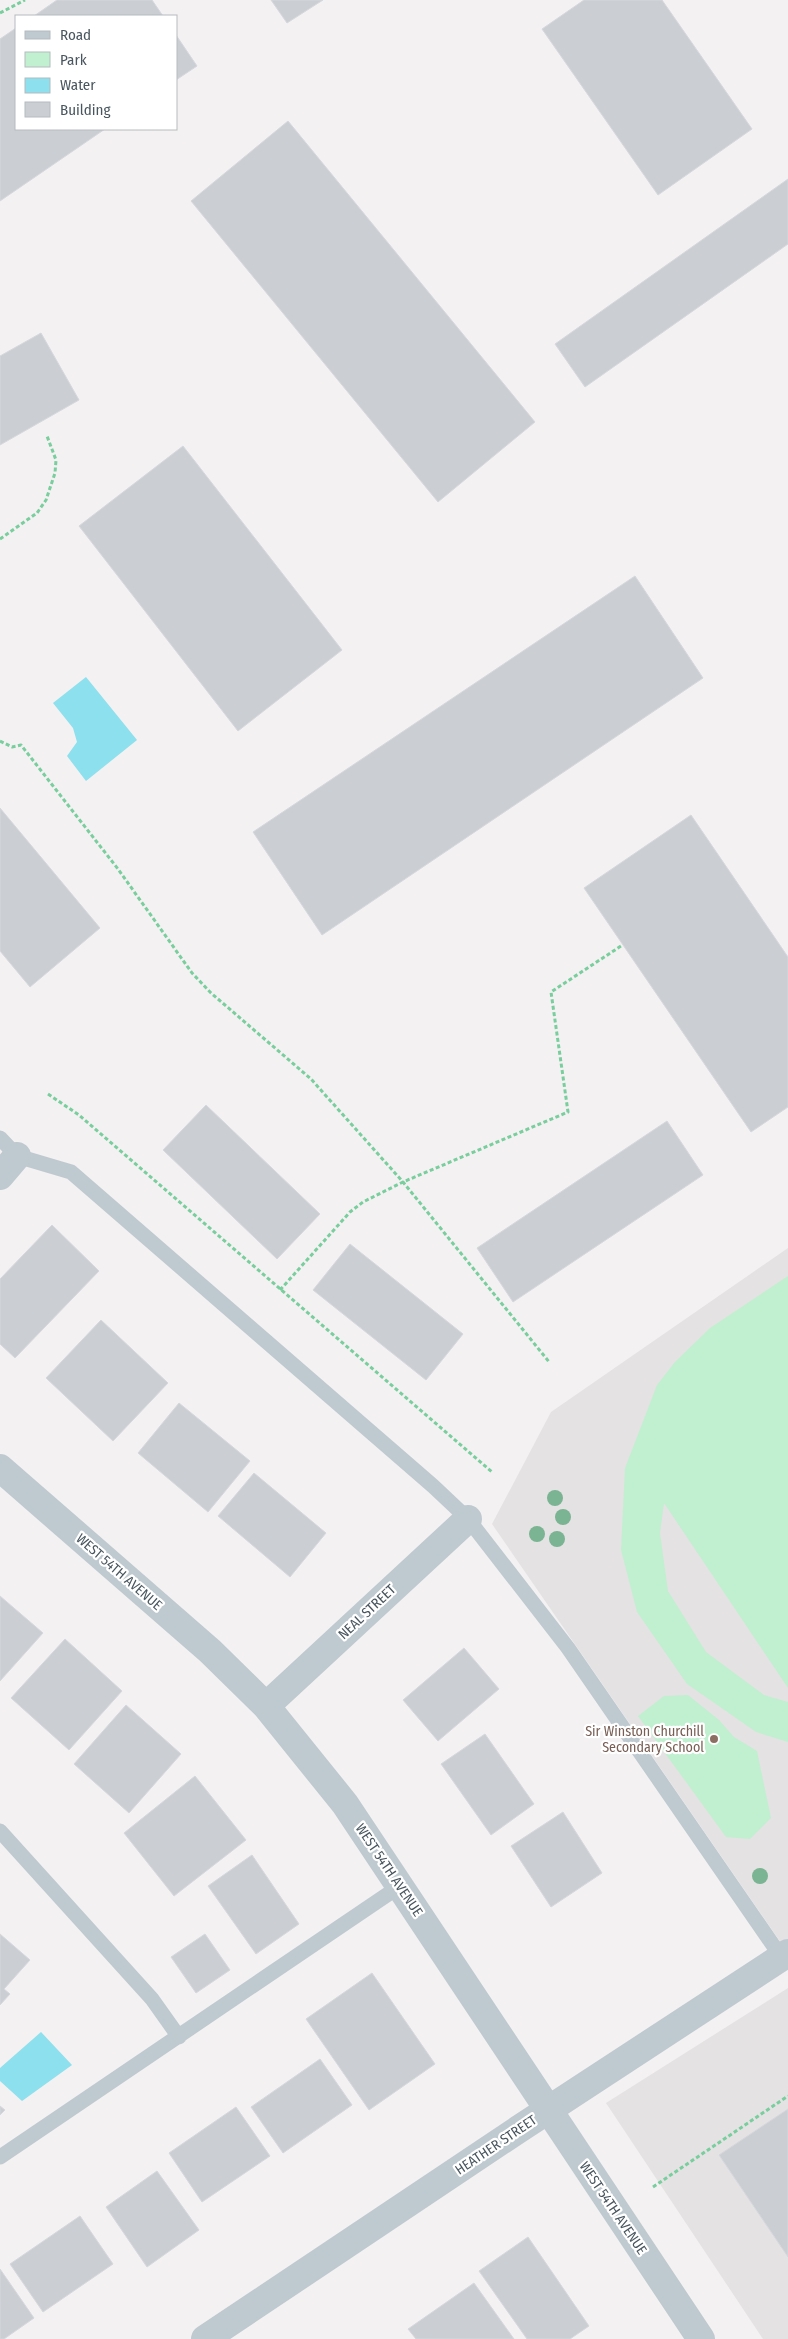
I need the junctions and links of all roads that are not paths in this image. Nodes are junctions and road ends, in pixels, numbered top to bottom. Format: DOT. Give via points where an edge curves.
graph roads {
  1 [pos="6,1157"];
  2 [pos="0,1468"];
  3 [pos="468,1519"];
  4 [pos="266,1706"];
  5 [pos="0,1831"];
  6 [pos="400,1886"];
  7 [pos="785,1956"];
  8 [pos="179,2037"];
  9 [pos="548,2110"];
  10 [pos="0,2157"];
  11 [pos="205,2339"];
  12 [pos="701,2339"];
  1 -- 3 [label="lane" via="71,1172"];
  2 -- 4 [label="street, WEST 54TH AVENUE" via="210,1651"];
  3 -- 4 [label="street, NEAL STREET"];
  3 -- 7 [label="lane" via="568,1648"];
  4 -- 6 [label="street, WEST 54TH AVENUE" via="345,1804"];
  5 -- 8 [label="lane" via="152,1999"];
  6 -- 8 [label="lane"];
  6 -- 9 [label="street, WEST 54TH AVENUE"];
  7 -- 9 [label="street, HEATHER STREET"];
  8 -- 10 [label="lane"];
  9 -- 11 [label="street, HEATHER STREET"];
  9 -- 12 [label="street, WEST 54TH AVENUE"];
}
